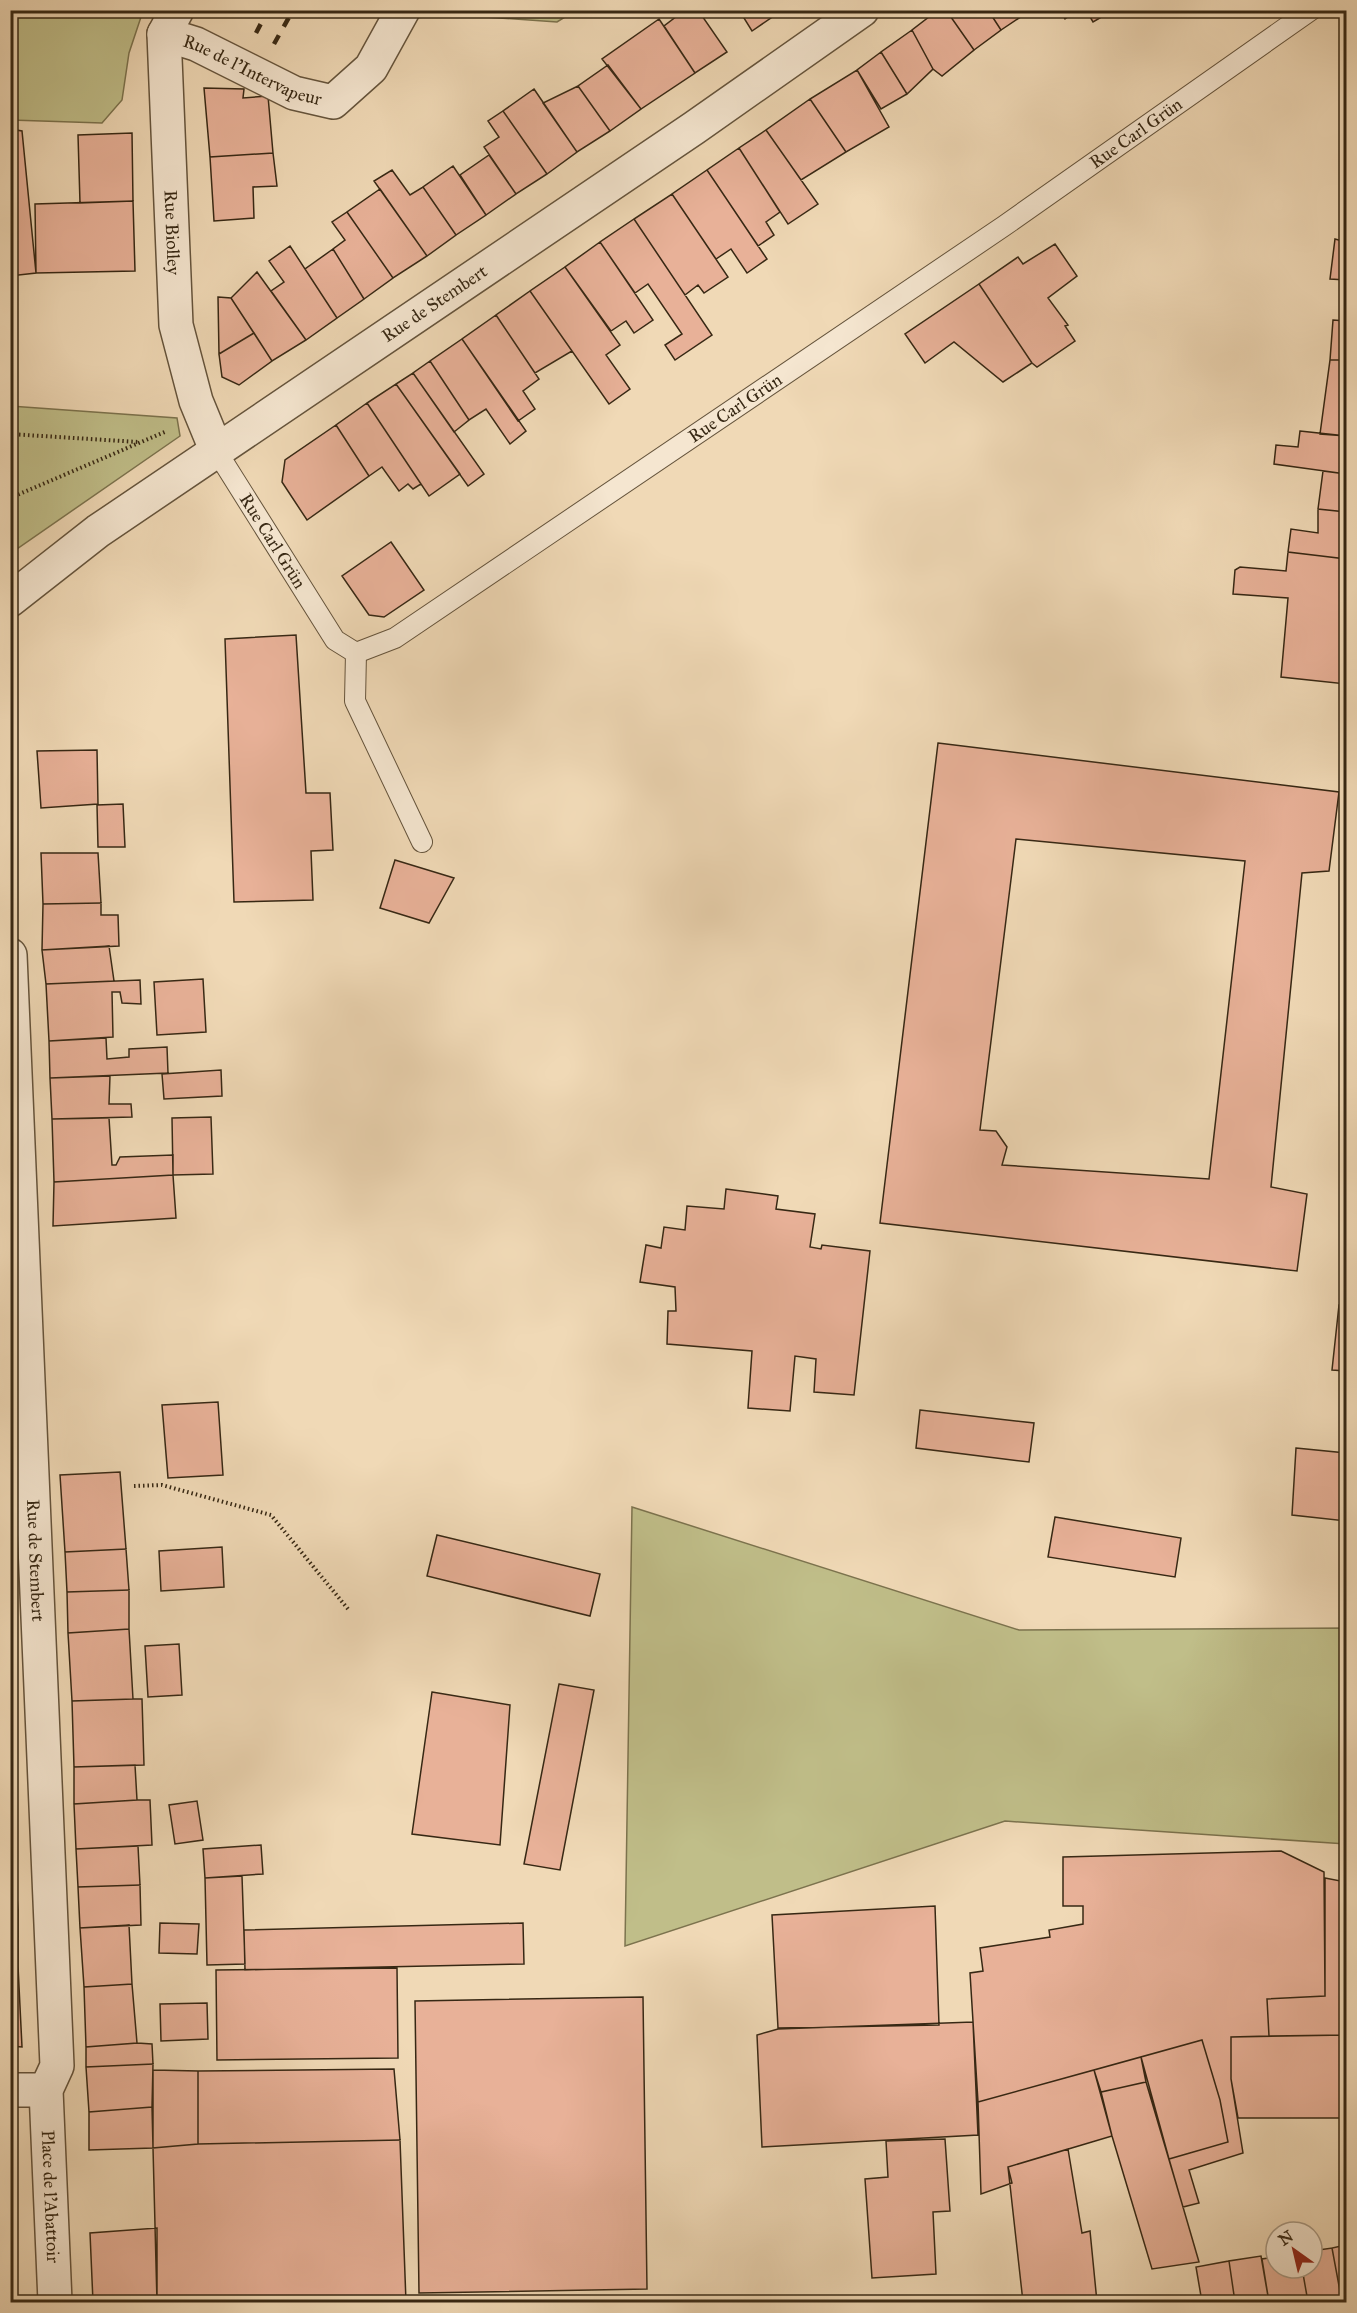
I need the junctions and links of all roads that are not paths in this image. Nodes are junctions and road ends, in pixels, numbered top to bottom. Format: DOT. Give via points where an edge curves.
graph roads {
  1 [pos="403,10"];
  2 [pos="862,10"];
  3 [pos="1311,10"];
  4 [pos="170,22"];
  5 [pos="217,452"];
  6 [pos="10,600"];
  7 [pos="356,653"];
  8 [pos="422,842"];
  9 [pos="10,955"];
  10 [pos="10,2090"];
  11 [pos="46,2091"];
  12 [pos="56,2302"];
  1 -- 4 [label="street, Rue de l'Intervapeur" via="371,68 333,102 294,93 196,44"];
  2 -- 5 [label="street, Rue de Stembert"];
  3 -- 7 [label="lane, Rue Carl Grün" via="1004,226 405,632"];
  4 -- 5 [label="street, Rue Biolley" via="176,325 202,416"];
  5 -- 6 [label="street, Rue de Stembert" via="98,531"];
  5 -- 7 [label="lane, Rue Carl Grün" via="334,640"];
  7 -- 8 [label="lane" via="355,701"];
  9 -- 11 [label="street, Rue de Stembert" via="57,2066"];
  10 -- 11 [label="street"];
  11 -- 12 [label="street, Place de l'Abattoir"];
}
